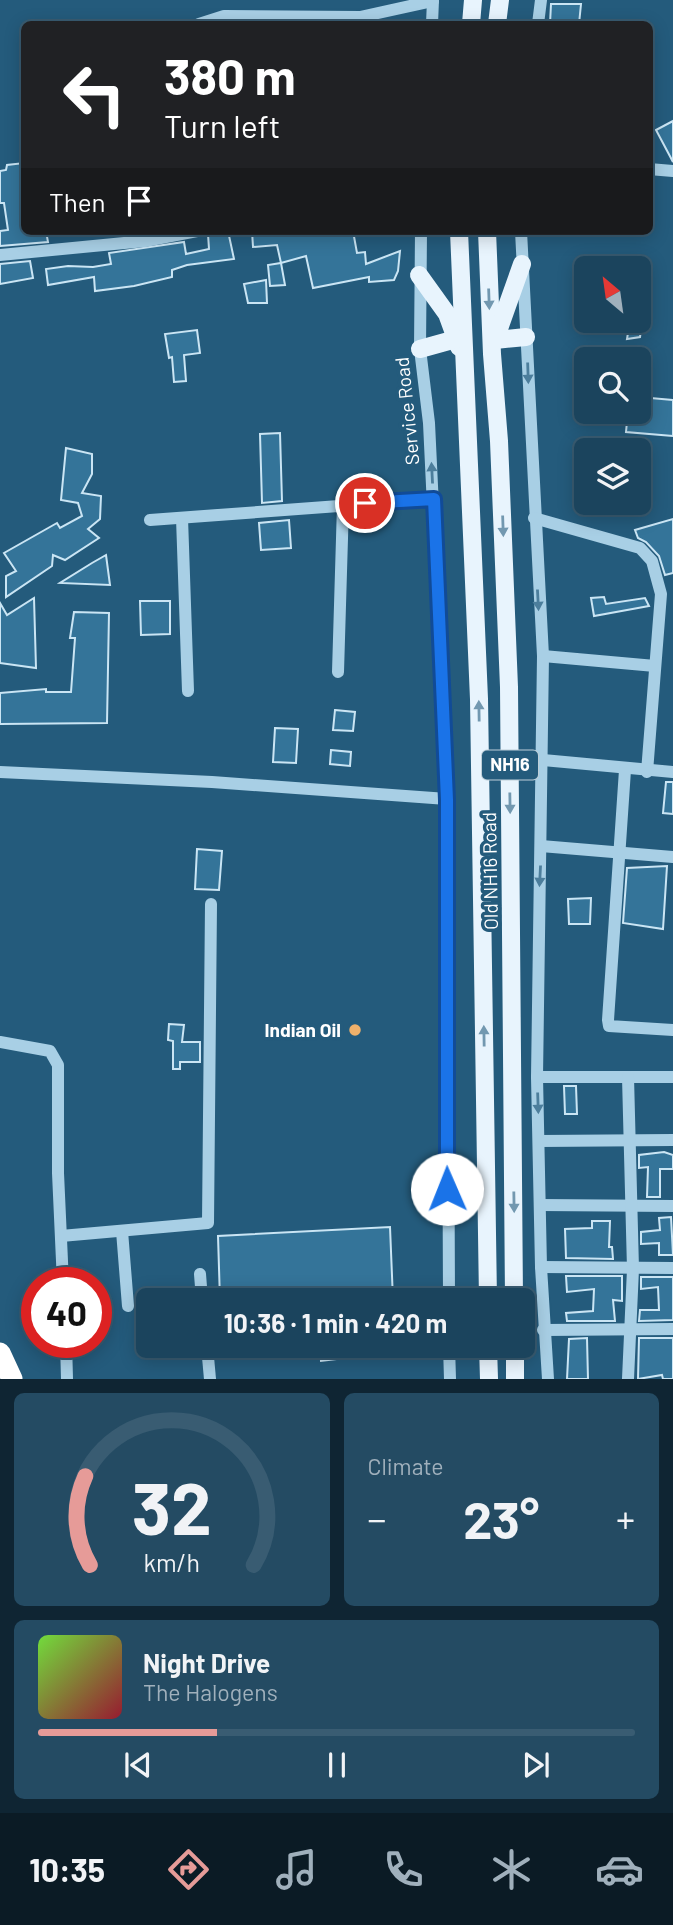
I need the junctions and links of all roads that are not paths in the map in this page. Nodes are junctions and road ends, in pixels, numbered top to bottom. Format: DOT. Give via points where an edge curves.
graph roads {
  1 [pos="473,0"];
  2 [pos="500,0"];
  3 [pos="541,0"];
  4 [pos="433,1"];
  5 [pos="204,21"];
  6 [pos="360,21"];
  7 [pos="432,21"];
  8 [pos="471,21"];
  9 [pos="497,21"];
  10 [pos="538,21"];
  11 [pos="653,169"];
  12 [pos="673,171"];
  13 [pos="176,235"];
  14 [pos="421,235"];
  15 [pos="459,235"];
  16 [pos="487,235"];
  17 [pos="522,235"];
  18 [pos="0,255"];
  19 [pos="522,264"];
  20 [pos="419,275"];
  21 [pos="526,337"];
  22 [pos="456,339"];
  23 [pos="493,347"];
  24 [pos="420,349"];
  25 [pos="465,364"];
  26 [pos="434,499"];
  27 [pos="342,505"];
  28 [pos="182,518"];
  29 [pos="534,518"];
  30 [pos="150,520"];
  31 [pos="543,656"];
  32 [pos="655,666"];
  33 [pos="338,672"];
  34 [pos="188,691"];
  35 [pos="543,760"];
  36 [pos="625,769"];
  37 [pos="0,772"];
  38 [pos="647,772"];
  39 [pos="673,772"];
  40 [pos="447,800"];
  41 [pos="541,846"];
  42 [pos="619,853"];
  43 [pos="673,857"];
  44 [pos="211,904"];
  45 [pos="673,1030"];
  46 [pos="0,1042"];
  47 [pos="537,1077"];
  48 [pos="628,1077"];
  49 [pos="673,1077"];
  50 [pos="628,1139"];
  51 [pos="673,1140"];
  52 [pos="539,1141"];
  53 [pos="629,1204"];
  54 [pos="540,1205"];
  55 [pos="673,1206"];
  56 [pos="122,1231"];
  57 [pos="61,1236"];
  58 [pos="62,1267"];
  59 [pos="541,1267"];
  60 [pos="673,1268"];
  61 [pos="633,1269"];
  62 [pos="200,1273"];
  63 [pos="201,1288"];
  64 [pos="449,1288"];
  65 [pos="488,1288"];
  66 [pos="514,1288"];
  67 [pos="128,1306"];
  68 [pos="673,1329"];
  69 [pos="543,1330"];
  70 [pos="630,1331"];
  71 [pos="0,1353"];
  72 [pos="67,1358"];
  73 [pos="207,1358"];
  74 [pos="449,1358"];
  75 [pos="488,1358"];
  76 [pos="515,1358"];
  77 [pos="12,1379"];
  78 [pos="68,1379"];
  79 [pos="209,1379"];
  80 [pos="450,1379"];
  81 [pos="489,1379"];
  82 [pos="515,1379"];
  83 [pos="548,1379"];
  84 [pos="628,1379"];
  1 -- 8 [label="main road"];
  2 -- 9 [label="main road"];
  3 -- 10 [label="street"];
  4 -- 6 [label="street"];
  4 -- 7 [label="street"];
  5 -- 6 [label="street" via="225,16"];
  11 -- 12 [label="street"];
  13 -- 18 [label="street"];
  14 -- 20 [label="street, Service Road"];
  15 -- 25 [label="main road, Old NH16 Road"];
  16 -- 23 [label="main road, Old NH16 Road / NH16, one-way"];
  17 -- 19 [label="street"];
  19 -- 21 [label="street"];
  19 -- 23 [label="main road"];
  20 -- 22 [label="main road" via="447,314"];
  20 -- 24 [label="street, Service Road"];
  21 -- 23 [label="main road"];
  21 -- 29 [label="street, one-way"];
  22 -- 24 [label="main road"];
  22 -- 25 [label="main road"];
  23 -- 66 [label="main road, Old NH16 Road / NH16, one-way" via="509,687"];
  26 -- 24 [label="street, Service Road, one-way"];
  65 -- 25 [label="main road, Old NH16 Road, one-way" via="479,699"];
  26 -- 27 [label="street"];
  26 -- 40 [label="street, Service Road"];
  27 -- 28 [label="street"];
  27 -- 33 [label="street"];
  28 -- 30 [label="street"];
  28 -- 34 [label="street"];
  29 -- 31 [label="street, one-way"];
  29 -- 32 [label="street" via="649,554 661,594"];
  31 -- 32 [label="street"];
  31 -- 35 [label="street"];
  32 -- 38 [label="street"];
  35 -- 36 [label="street"];
  35 -- 41 [label="street"];
  36 -- 38 [label="street"];
  36 -- 42 [label="street"];
  37 -- 40 [label="street"];
  38 -- 39 [label="street"];
  40 -- 64 [label="street, Service Road"];
  41 -- 42 [label="street"];
  41 -- 47 [label="street, one-way"];
  42 -- 43 [label="street"];
  42 -- 45 [label="street" via="608,1020 610,1026"];
  44 -- 56 [label="street" via="208,1223"];
  46 -- 57 [label="street" via="50,1051 58,1065"];
  47 -- 48 [label="street"];
  47 -- 52 [label="street, one-way"];
  48 -- 49 [label="street"];
  48 -- 50 [label="street"];
  50 -- 51 [label="street"];
  50 -- 52 [label="street"];
  50 -- 53 [label="street"];
  52 -- 54 [label="street"];
  53 -- 54 [label="street"];
  53 -- 55 [label="street"];
  53 -- 61 [label="street"];
  54 -- 59 [label="street"];
  56 -- 57 [label="street"];
  56 -- 67 [label="street"];
  57 -- 58 [label="street"];
  59 -- 61 [label="street"];
  59 -- 69 [label="street"];
  60 -- 61 [label="street"];
  61 -- 70 [label="street"];
  62 -- 63 [label="street"];
  68 -- 70 [label="street"];
  69 -- 70 [label="street"];
  69 -- 83 [label="street"];
  70 -- 84 [label="street"];
  71 -- 77 [label="highway"];
  72 -- 78 [label="street"];
  73 -- 79 [label="street"];
  74 -- 80 [label="street"];
  75 -- 81 [label="main road"];
  76 -- 82 [label="main road"];
}
